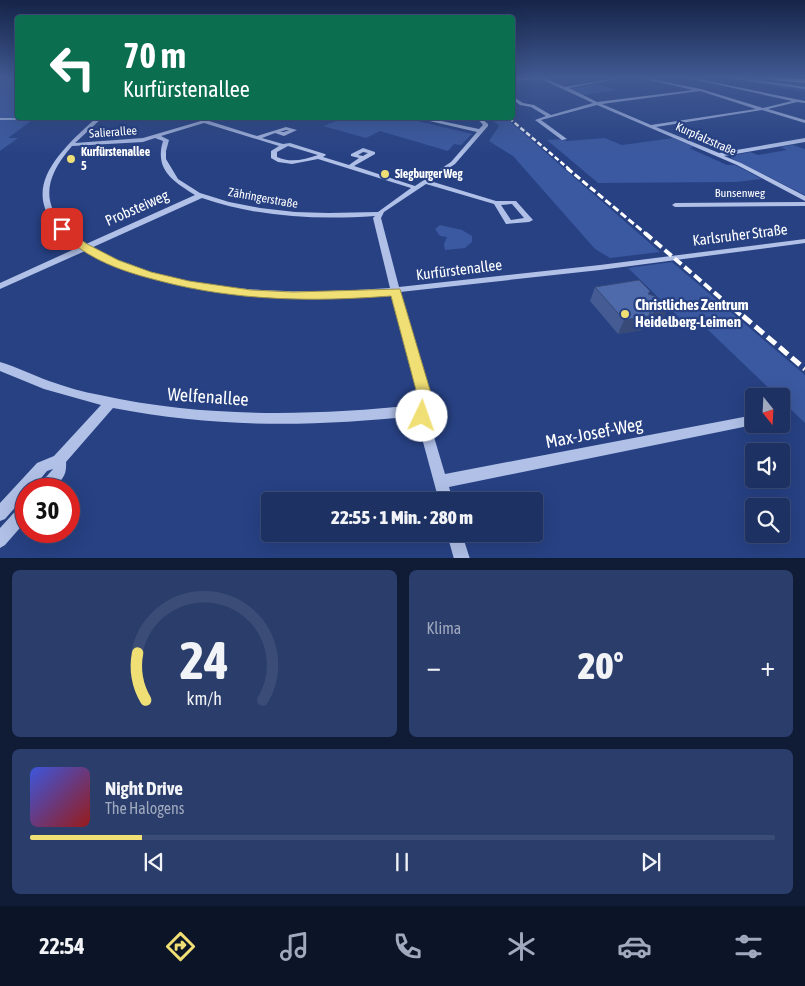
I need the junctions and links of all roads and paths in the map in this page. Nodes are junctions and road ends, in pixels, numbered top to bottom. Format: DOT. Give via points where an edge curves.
graph roads {
  1 [pos="521,103"];
  2 [pos="598,103"];
  3 [pos="744,103"];
  4 [pos="789,103"];
  5 [pos="764,109"];
  6 [pos="550,116"];
  7 [pos="0,119"];
  8 [pos="15,119"];
  9 [pos="97,120"];
  10 [pos="206,120"];
  11 [pos="433,120"];
  12 [pos="481,120"];
  13 [pos="203,121"];
  14 [pos="805,122"];
  15 [pos="651,126"];
  16 [pos="480,131"];
  17 [pos="276,132"];
  18 [pos="155,136"];
  19 [pos="257,138"];
  20 [pos="564,139"];
  21 [pos="805,140"];
  22 [pos="70,145"];
  23 [pos="283,146"];
  24 [pos="719,155"];
  25 [pos="318,157"];
  26 [pos="364,158"];
  27 [pos="349,167"];
  28 [pos="425,182"];
  29 [pos="416,188"];
  30 [pos="202,195"];
  31 [pos="805,199"];
  32 [pos="496,203"];
  33 [pos="805,204"];
  34 [pos="675,205"];
  35 [pos="379,214"];
  36 [pos="805,241"];
  37 [pos="84,248"];
  38 [pos="678,257"];
  39 [pos="0,286"];
  40 [pos="395,291"];
  41 [pos="0,366"];
  42 [pos="111,402"];
  43 [pos="420,410"];
  44 [pos="745,422"];
  45 [pos="59,460"];
  46 [pos="55,478"];
  47 [pos="441,482"];
  48 [pos="444,492"];
  49 [pos="0,514"];
  50 [pos="15,523"];
  51 [pos="0,540"];
  52 [pos="457,542"];
  53 [pos="462,558"];
  1 -- 6 [label="street"];
  2 -- 6 [label="street"];
  2 -- 15 [label="street, Kurpfalzstraße"];
  3 -- 5 [label="street"];
  4 -- 5 [label="street"];
  5 -- 14 [label="street"];
  5 -- 15 [label="street"];
  6 -- 20 [label="street" via="537,120"];
  7 -- 8 [label="street"];
  9 -- 22 [label="street, Kurfürstenallee"];
  10 -- 13 [label="street, Salierallee"];
  11 -- 16 [label="street"];
  12 -- 16 [label="street" via="486,125"];
  13 -- 18 [label="street, Salierallee"];
  13 -- 19 [label="street"];
  15 -- 24 [label="street, Kurpfalzstraße"];
  16 -- 28 [label="street" via="453,163"];
  17 -- 19 [label="street"];
  18 -- 22 [label="street, Salierallee"];
  18 -- 30 [label="street, Zähringerstraße" via="166,140 163,159 168,172"];
  19 -- 23 [label="street"];
  21 -- 24 [label="street"];
  22 -- 37 [label="street, Kurfürstenallee" via="50,172 46,199 55,221"];
  23 -- 25 [label="street" via="288,144 323,154"];
  23 -- 25 [label="street" via="273,154 280,161 302,162"];
  24 -- 31 [label="street, Kurpfalzstraße"];
  25 -- 27 [label="street"];
  26 -- 27 [label="street"];
  27 -- 29 [label="street"];
  28 -- 29 [label="street"];
  28 -- 32 [label="street"];
  29 -- 35 [label="street"];
  30 -- 35 [label="street, Zähringerstraße" via="236,206 280,214 338,217"];
  30 -- 37 [label="street, Probsteiweg"];
  33 -- 34 [label="street, Bunsenweg"];
  35 -- 40 [label="street" via="377,220"];
  36 -- 38 [label="street, Karlsruher Straße"];
  37 -- 39 [label="street"];
  37 -- 40 [label="street, Kurfürstenallee" via="129,269 205,288 302,296"];
  38 -- 40 [label="street, Kurfürstenallee"];
  40 -- 43 [label="street" via="423,390 424,403"];
  41 -- 42 [label="street, Welfenallee" via="48,385"];
  42 -- 43 [label="street, Welfenallee" via="177,414 254,418 335,418"];
  42 -- 45 [label="street"];
  43 -- 47 [label="street"];
  44 -- 47 [label="street, Max-Josef-Weg"];
  45 -- 46 [label="street" via="60,472"];
  45 -- 49 [label="street" via="42,467"];
  47 -- 48 [label="street"];
  50 -- 51 [label="street"];
  52 -- 53 [label="street"];
}
